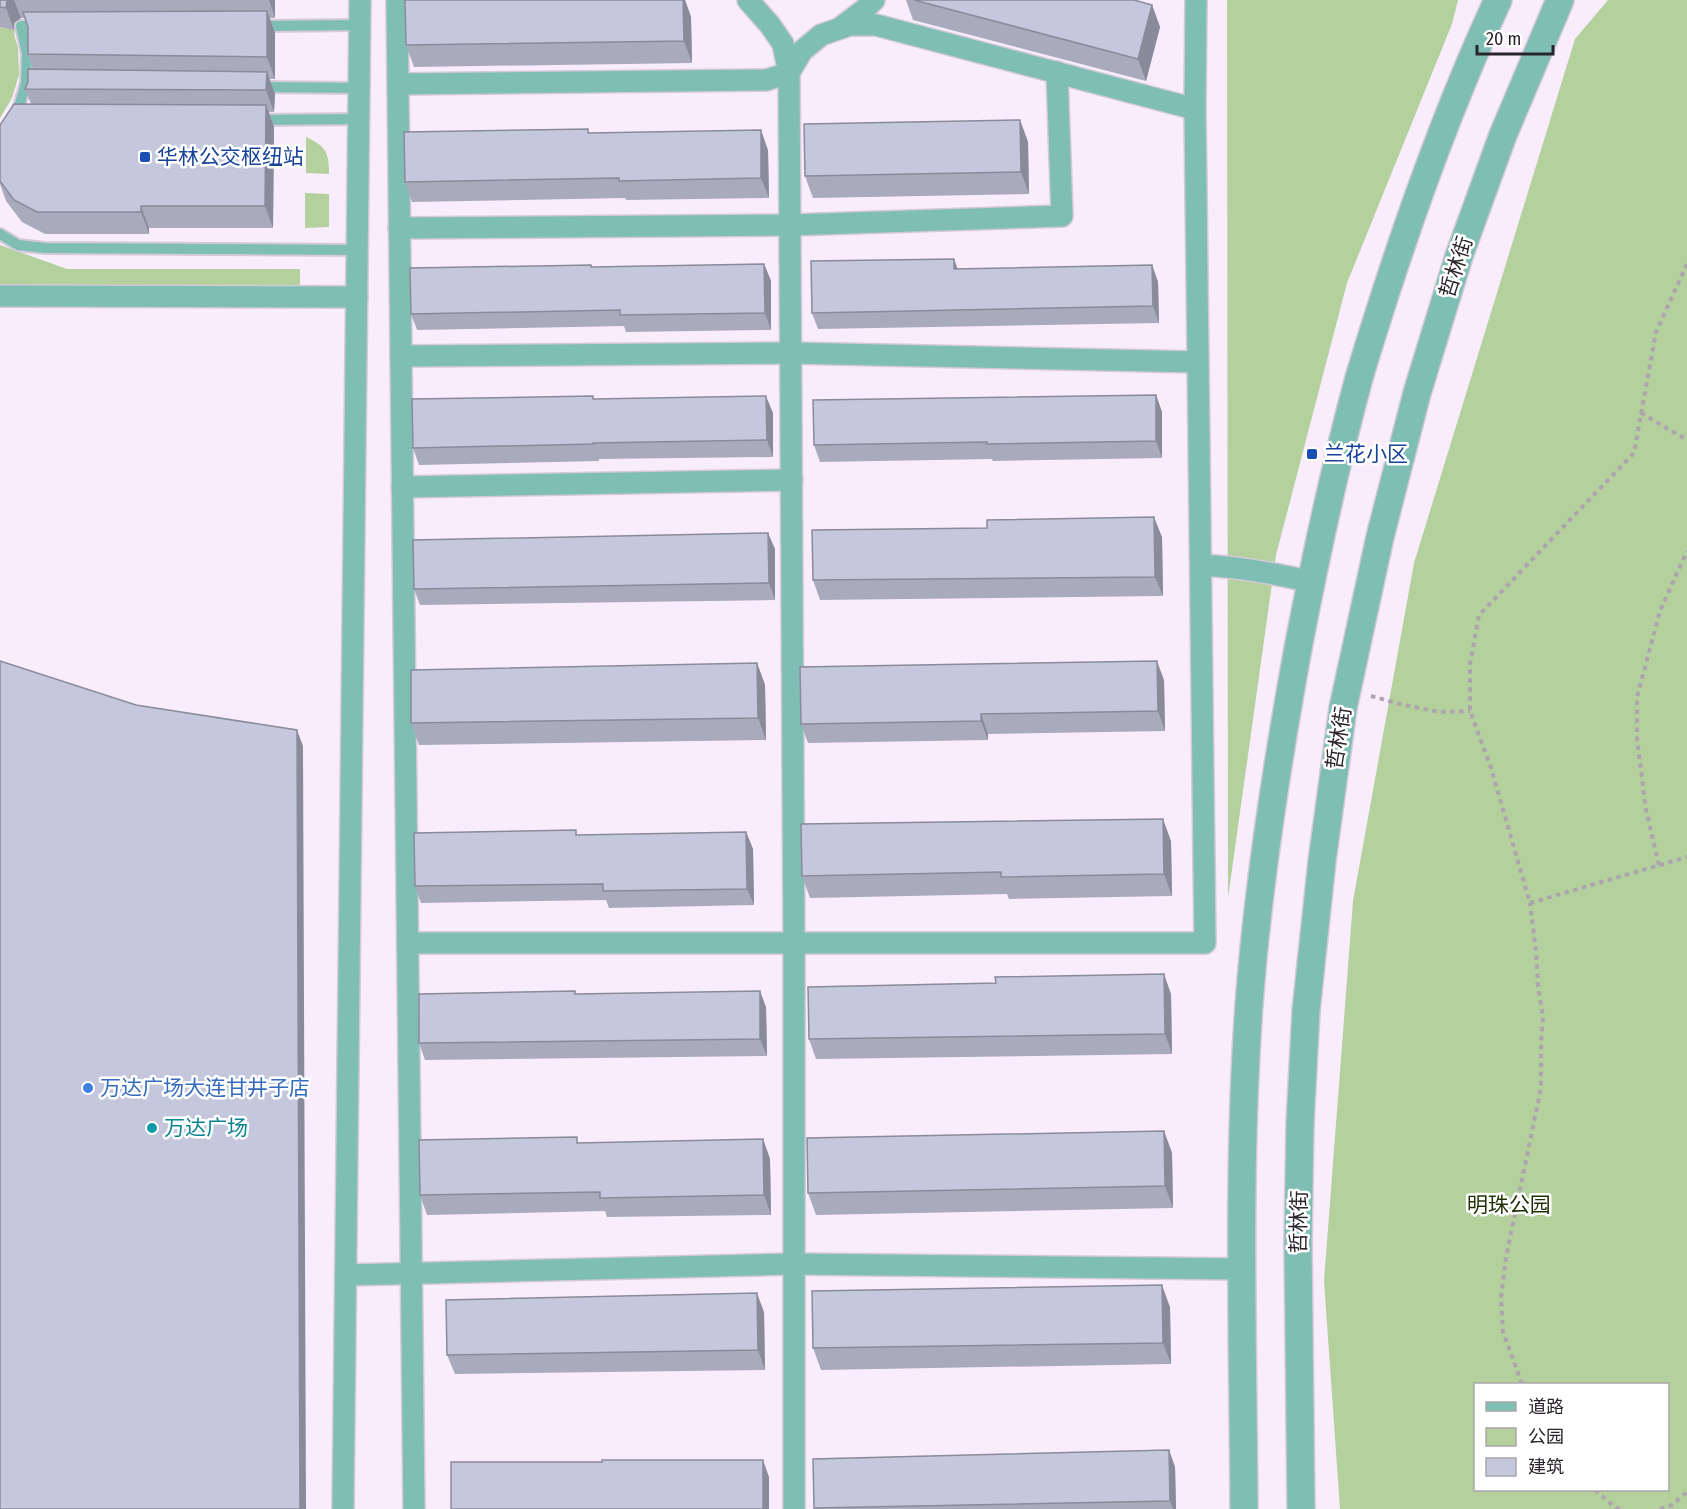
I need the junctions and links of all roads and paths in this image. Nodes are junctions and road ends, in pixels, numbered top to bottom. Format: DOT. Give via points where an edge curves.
graph roads {
  1 [pos="360,0"];
  2 [pos="397,0"];
  3 [pos="748,0"];
  4 [pos="874,0"];
  5 [pos="1196,0"];
  6 [pos="1560,0"];
  7 [pos="1496,2"];
  8 [pos="56,26"];
  9 [pos="243,26"];
  10 [pos="360,26"];
  11 [pos="772,28"];
  12 [pos="829,32"];
  13 [pos="1057,72"];
  14 [pos="789,73"];
  15 [pos="26,83"];
  16 [pos="37,83"];
  17 [pos="398,84"];
  18 [pos="248,87"];
  19 [pos="359,88"];
  20 [pos="1195,109"];
  21 [pos="358,119"];
  22 [pos="249,120"];
  23 [pos="18,121"];
  24 [pos="790,225"];
  25 [pos="399,228"];
  26 [pos="0,234"];
  27 [pos="357,250"];
  28 [pos="1687,264"];
  29 [pos="0,296"];
  30 [pos="357,297"];
  31 [pos="791,353"];
  32 [pos="401,356"];
  33 [pos="1198,362"];
  34 [pos="1641,413"];
  35 [pos="1687,440"];
  36 [pos="792,480"];
  37 [pos="402,487"];
  38 [pos="1687,551"];
  39 [pos="1201,565"];
  40 [pos="1311,582"];
  41 [pos="1347,690"];
  42 [pos="1470,711"];
  43 [pos="1687,857"];
  44 [pos="1659,865"];
  45 [pos="1530,903"];
  46 [pos="408,943"];
  47 [pos="795,943"];
  48 [pos="794,1264"];
  49 [pos="1242,1269"];
  50 [pos="412,1274"];
  51 [pos="346,1275"];
  52 [pos="1522,1383"];
  53 [pos="1596,1491"];
  54 [pos="1687,1492"];
  55 [pos="343,1509"];
  56 [pos="414,1509"];
  57 [pos="795,1509"];
  58 [pos="1244,1509"];
  59 [pos="1300,1509"];
  60 [pos="1620,1509"];
  61 [pos="1660,1509"];
  1 -- 10 [label="street"];
  2 -- 17 [label="street"];
  3 -- 11 [label="street"];
  4 -- 12 [label="street"];
  5 -- 20 [label="street"];
  6 -- 41 [label="street, 哲林街" via="1503,135 1459,256 1417,393"];
  7 -- 40 [label="street" via="1448,116 1403,239 1359,377"];
  8 -- 15 [label="lane" via="21,26 27,54"];
  9 -- 10 [label="lane"];
  10 -- 19 [label="street"];
  11 -- 12 [label="street" via="789,37 803,38"];
  11 -- 14 [label="street" via="783,44"];
  12 -- 13 [label="street" via="876,25"];
  12 -- 14 [label="street" via="802,51"];
  13 -- 20 [label="street"];
  13 -- 24 [label="street" via="1062,216"];
  14 -- 17 [label="street" via="766,80"];
  14 -- 24 [label="street"];
  15 -- 16 [label="lane"];
  15 -- 23 [label="lane"];
  17 -- 25 [label="street"];
  18 -- 19 [label="lane"];
  19 -- 21 [label="street"];
  20 -- 33 [label="street"];
  21 -- 22 [label="lane"];
  21 -- 27 [label="street"];
  24 -- 25 [label="street"];
  24 -- 31 [label="street"];
  25 -- 32 [label="street"];
  26 -- 27 [label="lane" via="18,245 45,248"];
  27 -- 30 [label="street"];
  28 -- 34 [label="path" via="1656,332"];
  29 -- 30 [label="street"];
  30 -- 51 [label="street"];
  31 -- 32 [label="street"];
  31 -- 33 [label="street"];
  31 -- 36 [label="street"];
  32 -- 37 [label="street"];
  33 -- 39 [label="street"];
  34 -- 35 [label="path"];
  34 -- 42 [label="path" via="1634,453 1479,615 1470,664"];
  36 -- 37 [label="street"];
  36 -- 47 [label="street"];
  37 -- 46 [label="street"];
  38 -- 44 [label="path" via="1660,611 1637,697 1637,739 1646,810"];
  39 -- 40 [label="street" via="1234,566"];
  39 -- 47 [label="street" via="1205,943"];
  40 -- 49 [label="street" via="1263,867 1249,1004"];
  41 -- 42 [label="path" via="1440,712"];
  41 -- 59 [label="street, 哲林街" via="1322,861 1306,1011 1298,1243"];
  42 -- 45 [label="path" via="1491,768"];
  43 -- 44 [label="path"];
  44 -- 45 [label="path"];
  45 -- 52 [label="path" via="1543,1016 1541,1088 1501,1298 1503,1332"];
  46 -- 47 [label="street"];
  46 -- 50 [label="street"];
  47 -- 48 [label="street"];
  48 -- 49 [label="street"];
  48 -- 50 [label="street"];
  48 -- 57 [label="street"];
  49 -- 58 [label="street"];
  50 -- 51 [label="street"];
  50 -- 56 [label="street"];
  51 -- 55 [label="street"];
  53 -- 60 [label="path"];
  54 -- 61 [label="path" via="1672,1505"];
}
